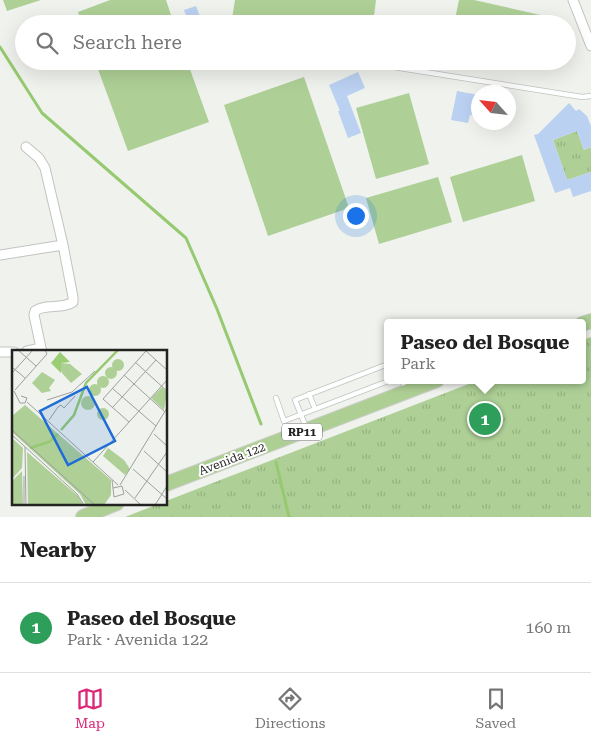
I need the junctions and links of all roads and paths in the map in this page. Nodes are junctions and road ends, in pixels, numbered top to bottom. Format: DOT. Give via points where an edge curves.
graph roads {
  1 [pos="573,0"];
  2 [pos="591,46"];
  3 [pos="412,70"];
  4 [pos="591,96"];
  5 [pos="26,147"];
  6 [pos="63,245"];
  7 [pos="0,255"];
  8 [pos="42,350"];
  9 [pos="384,365"];
  10 [pos="384,383"];
  11 [pos="404,386"];
  12 [pos="309,394"];
  13 [pos="276,398"];
  14 [pos="315,409"];
  15 [pos="301,414"];
  16 [pos="307,430"];
  17 [pos="168,483"];
  18 [pos="115,504"];
  19 [pos="83,517"];
  1 -- 2 [label="street"];
  3 -- 4 [label="lane"];
  5 -- 6 [label="street" via="45,168"];
  6 -- 7 [label="street"];
  6 -- 8 [label="street" via="73,302 68,306 40,307 35,311"];
  9 -- 12 [label="lane"];
  10 -- 14 [label="lane"];
  11 -- 16 [label="highway, Avenida 122 / RP11"];
  12 -- 14 [label="lane"];
  12 -- 15 [label="lane" via="295,400"];
  13 -- 15 [label="lane" via="284,421"];
  14 -- 15 [label="lane"];
  15 -- 16 [label="lane"];
  16 -- 17 [label="highway, Avenida 122 / RP11"];
  18 -- 19 [label="highway"];
}
